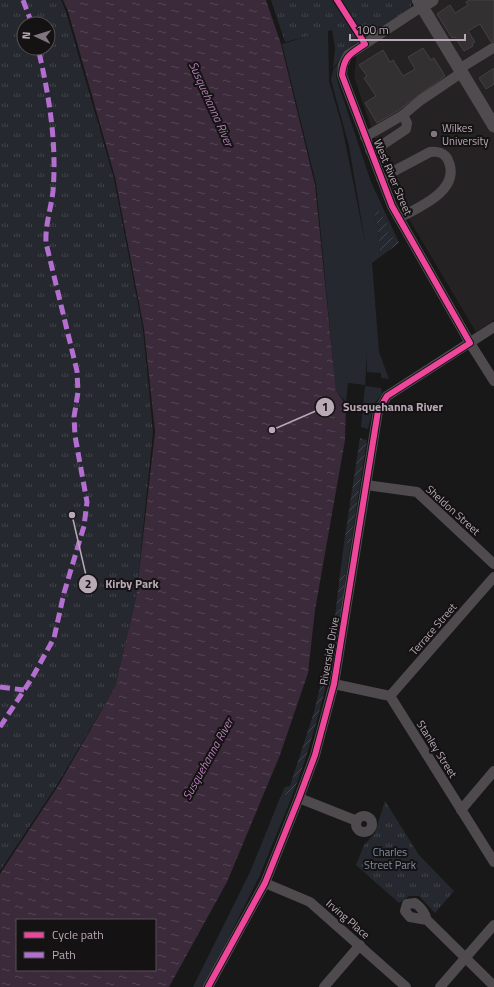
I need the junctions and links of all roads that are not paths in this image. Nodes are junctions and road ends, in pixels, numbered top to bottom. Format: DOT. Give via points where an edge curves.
graph roads {
  1 [pos="424,2"];
  2 [pos="493,48"];
  3 [pos="460,71"];
  4 [pos="403,115"];
  5 [pos="494,126"];
  6 [pos="365,137"];
  7 [pos="370,150"];
  8 [pos="381,178"];
  9 [pos="399,218"];
  10 [pos="494,327"];
  11 [pos="470,343"];
  12 [pos="494,381"];
  13 [pos="366,485"];
  14 [pos="494,564"];
  15 [pos="494,577"];
  16 [pos="334,684"];
  17 [pos="390,696"];
  18 [pos="494,770"];
  19 [pos="300,798"];
  20 [pos="461,810"];
  21 [pos="357,821"];
  22 [pos="494,862"];
  23 [pos="265,883"];
  24 [pos="427,920"];
  25 [pos="494,925"];
  26 [pos="360,945"];
  27 [pos="464,959"];
  28 [pos="494,986"];
  29 [pos="208,987"];
  30 [pos="324,987"];
  31 [pos="406,987"];
  32 [pos="440,987"];
  1 -- 3 [label="main road"];
  1 -- 6 [label="street, West River Street" via="348,55 343,65 342,75"];
  2 -- 3 [label="street"];
  3 -- 4 [label="street"];
  3 -- 5 [label="main road"];
  4 -- 6 [label="street"];
  4 -- 7 [label="street" via="407,123 406,129"];
  6 -- 7 [label="street, West River Street"];
  7 -- 8 [label="street, West River Street"];
  8 -- 9 [label="street, West River Street"];
  8 -- 9 [label="street" via="430,152 437,151 446,156 449,162 451,172 444,189 428,202"];
  9 -- 11 [label="street, West River Street"];
  10 -- 11 [label="street, Riverside Drive"];
  11 -- 12 [label="street, West River Street"];
  11 -- 13 [label="street, Riverside Drive" via="387,396 378,411"];
  13 -- 14 [label="street, Sheldon Street" via="418,492"];
  13 -- 16 [label="street, Riverside Drive"];
  15 -- 17 [label="street, Terrace Street"];
  16 -- 17 [label="street"];
  16 -- 19 [label="street, Riverside Drive" via="315,755"];
  17 -- 20 [label="street, Stanley Street"];
  18 -- 20 [label="street"];
  19 -- 21 [label="street"];
  19 -- 23 [label="street, Riverside Drive"];
  20 -- 22 [label="street, Stanley Street"];
  23 -- 26 [label="street, Irving Place" via="310,902"];
  23 -- 29 [label="street, Riverside Drive"];
  24 -- 27 [label="street"];
  25 -- 27 [label="street"];
  26 -- 30 [label="street"];
  26 -- 31 [label="street, Irving Place"];
  27 -- 28 [label="street"];
  27 -- 32 [label="street"];
}
